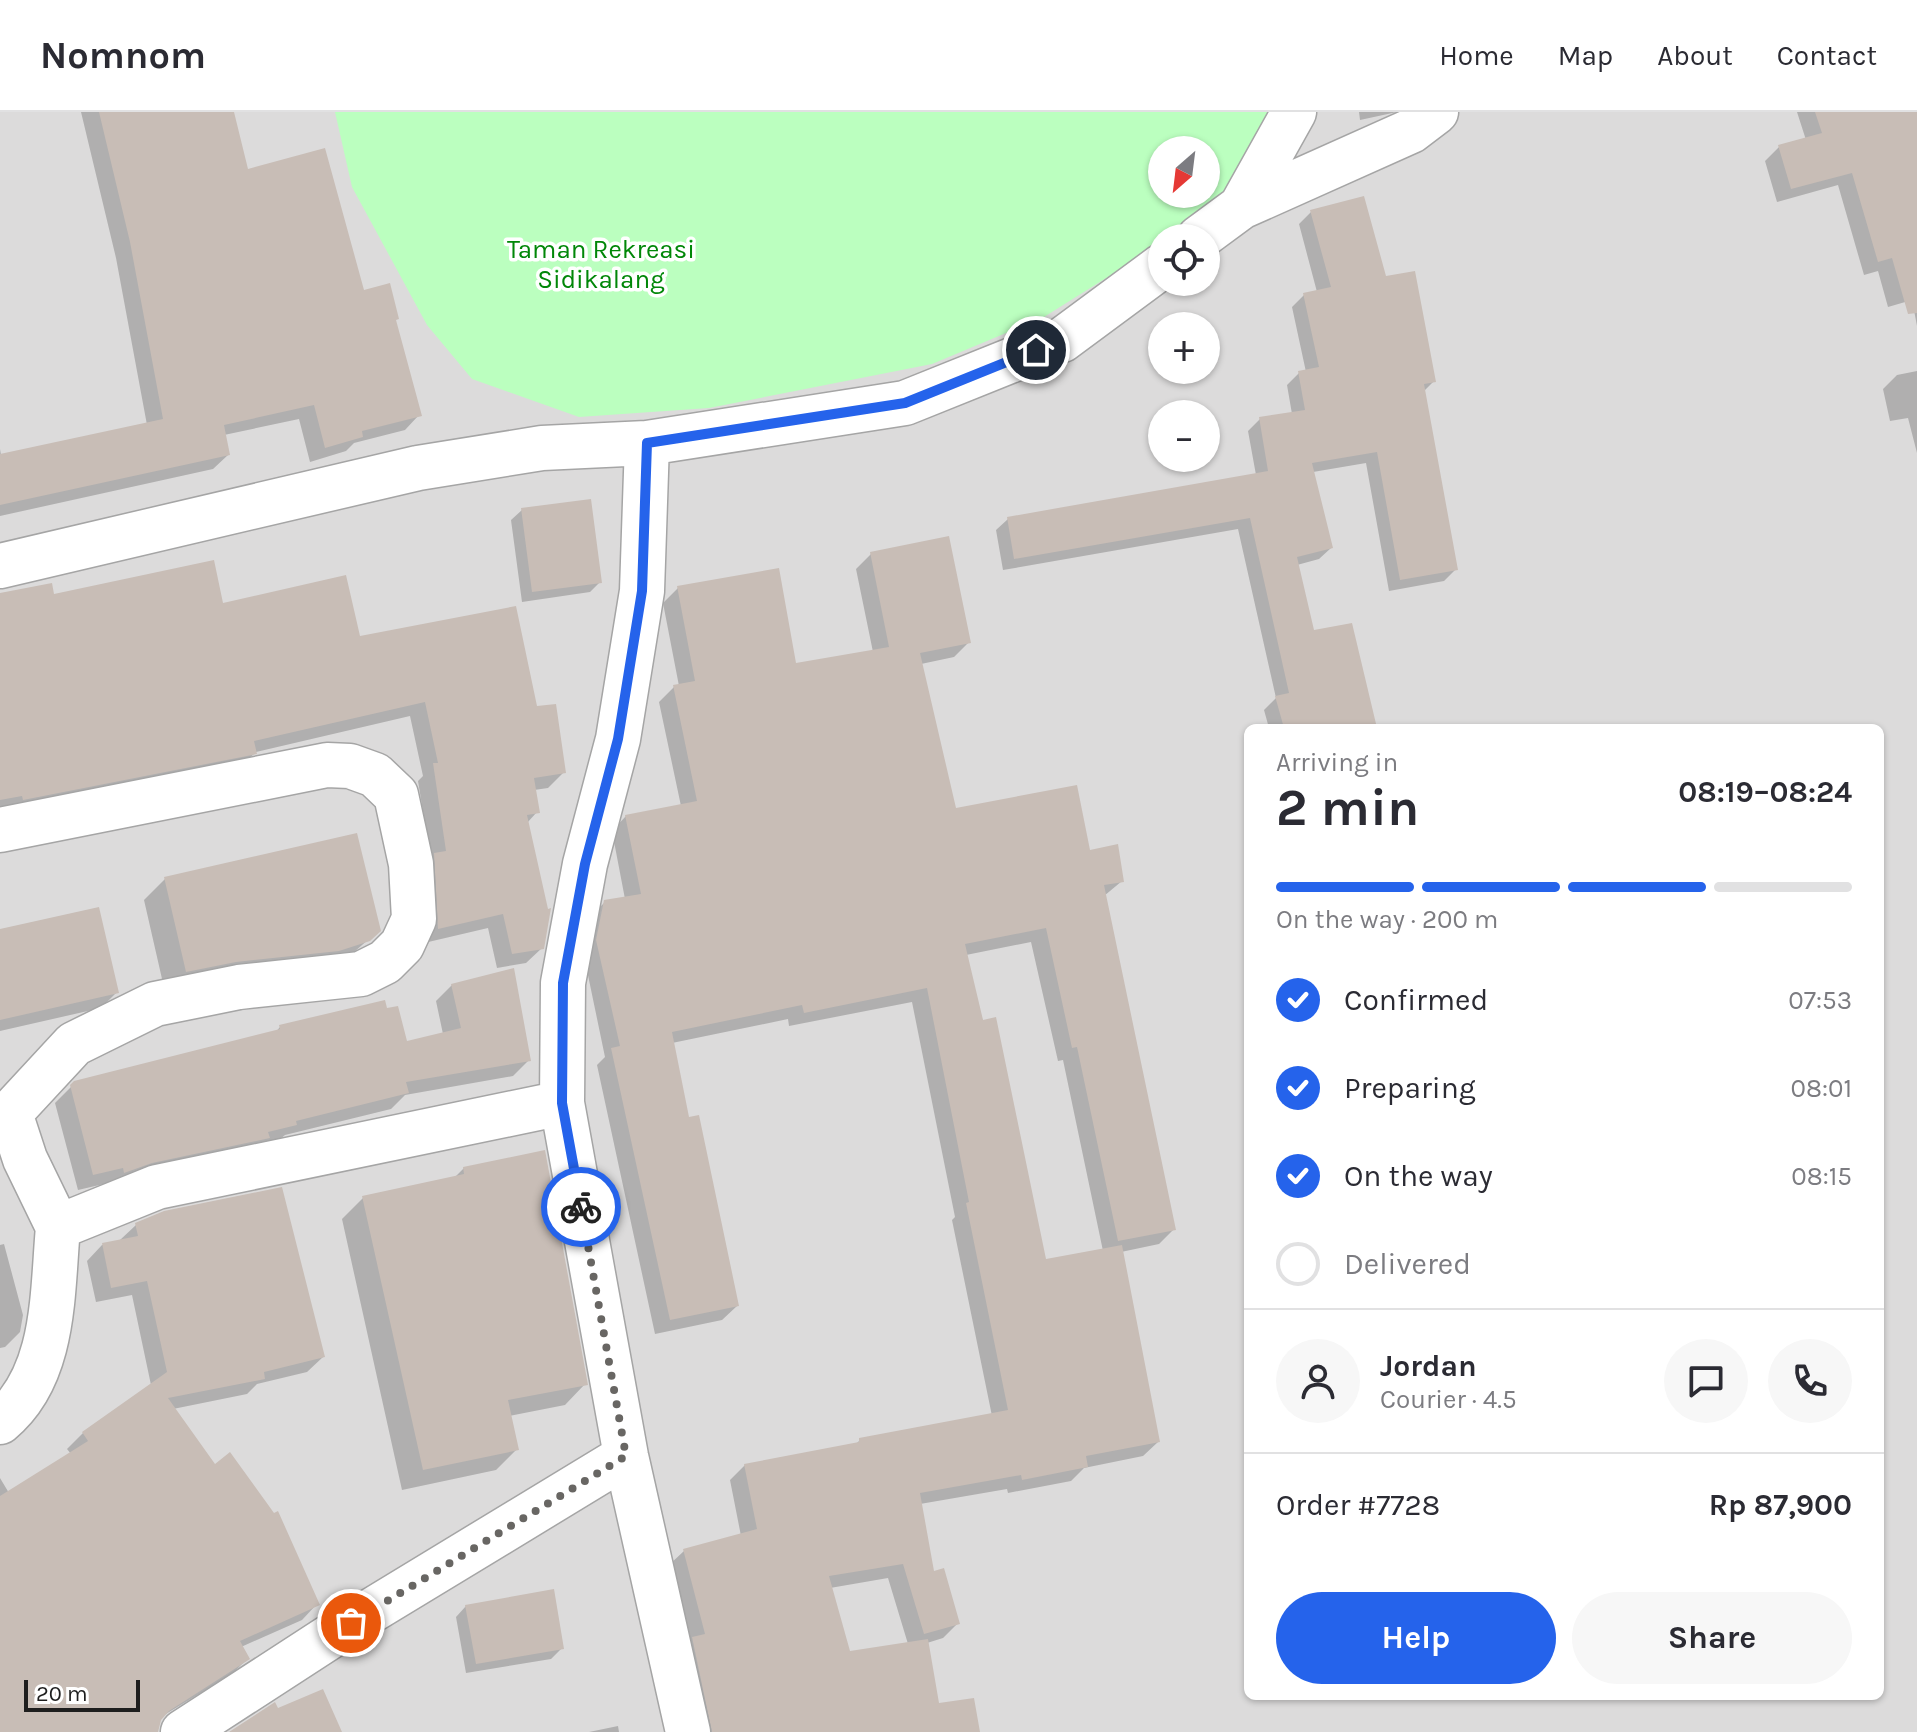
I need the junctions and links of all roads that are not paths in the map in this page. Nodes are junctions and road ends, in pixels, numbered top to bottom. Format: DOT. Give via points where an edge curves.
graph roads {
  1 [pos="1294,112"];
  2 [pos="1436,112"];
  3 [pos="1241,207"];
  4 [pos="1218,224"];
  5 [pos="1148,276"];
  6 [pos="647,443"];
  7 [pos="0,566"];
  8 [pos="0,830"];
  9 [pos="562,1103"];
  10 [pos="5,1109"];
  11 [pos="58,1227"];
  12 [pos="0,1422"];
  13 [pos="626,1456"];
  14 [pos="183,1732"];
  15 [pos="688,1732"];
  1 -- 3 [label="street"];
  2 -- 3 [label="street" via="1411,131"];
  3 -- 4 [label="street"];
  5 -- 6 [label="street" via="1062,340 905,403"];
  6 -- 7 [label="street" via="542,448 418,468"];
  6 -- 9 [label="street" via="642,591 618,739 585,864 563,983"];
  8 -- 10 [label="street" via="327,765 350,766 375,775 396,795 411,864 414,919 402,945 385,962 361,974 239,987 155,1004 74,1044"];
  9 -- 11 [label="street" via="157,1187"];
  9 -- 13 [label="street"];
  10 -- 11 [label="street"];
  11 -- 12 [label="street" via="40,1367 15,1410"];
  13 -- 14 [label="street"];
  13 -- 15 [label="street"];
}
